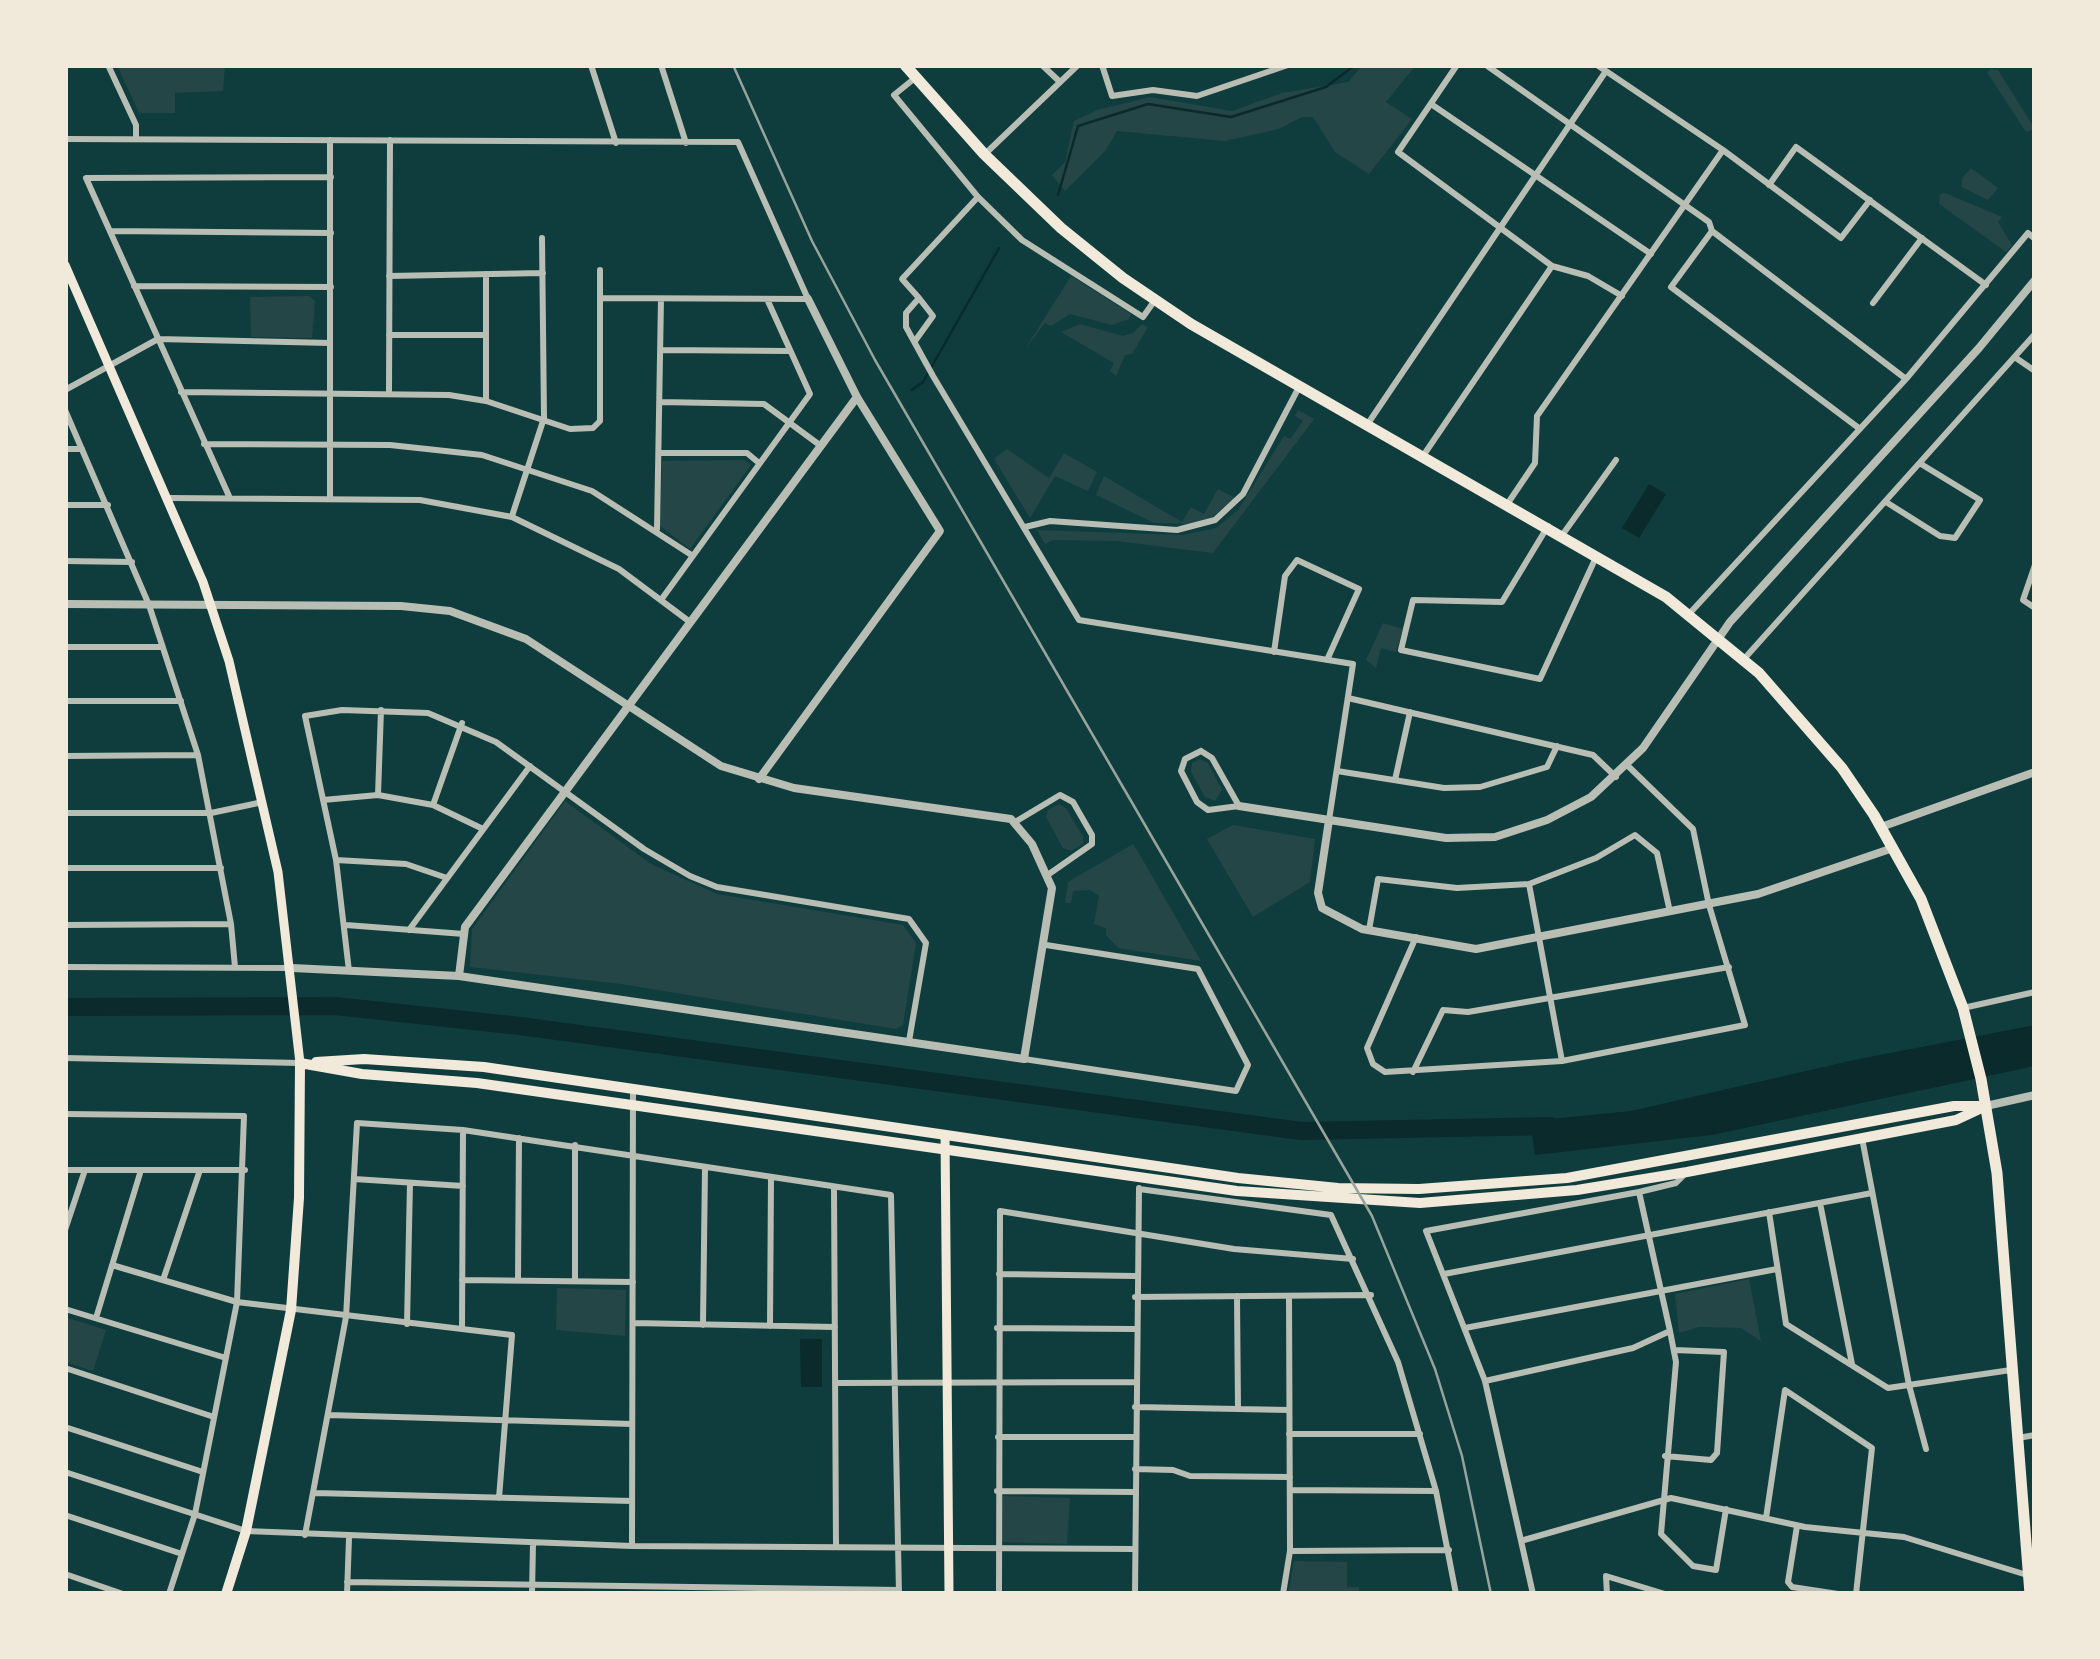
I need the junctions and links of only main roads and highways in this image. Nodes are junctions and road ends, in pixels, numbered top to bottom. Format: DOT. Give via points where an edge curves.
graph roads {
  1 [pos="905,65"];
  2 [pos="65,265"];
  3 [pos="300,1062"];
  4 [pos="1986,1106"];
  5 [pos="945,1135"];
  6 [pos="945,1150"];
  7 [pos="226,1594"];
  8 [pos="949,1594"];
  9 [pos="2030,1594"];
  1 -- 4 [label="highway" via="1061,228 1155,300 1597,554 1690,614 1744,659 1814,732 1881,826 1921,899 1964,1013"];
  2 -- 3 [label="main road" via="212,606 264,802"];
  3 -- 5 [label="main road" via="364,1058 484,1067"];
  3 -- 6 [label="main road"];
  3 -- 7 [label="main road" via="291,1310 246,1531"];
  4 -- 5 [label="main road" via="1954,1106 1566,1178 1419,1189 1238,1178"];
  4 -- 6 [label="main road" via="1956,1120 1686,1172 1420,1204 1139,1183"];
  4 -- 9 [label="highway" via="1997,1172"];
  5 -- 6 [label="main road"];
  6 -- 8 [label="main road"];
}
